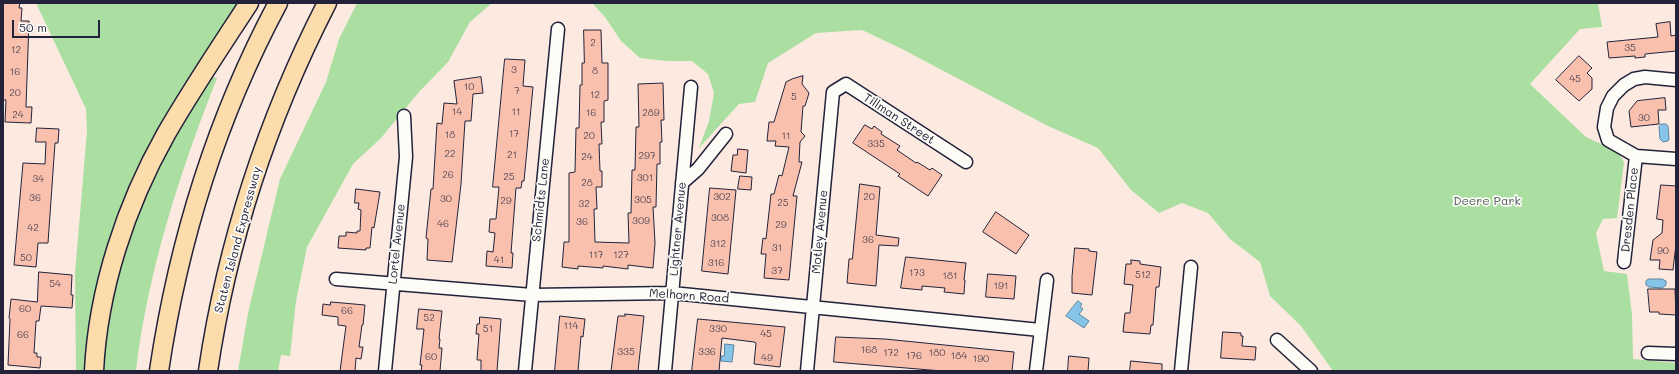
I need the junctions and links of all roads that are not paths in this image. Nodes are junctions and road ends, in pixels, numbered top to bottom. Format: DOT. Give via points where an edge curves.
graph roads {
  1 [pos="249,3"];
  2 [pos="278,3"];
  3 [pos="327,3"];
  4 [pos="558,30"];
  5 [pos="1676,80"];
  6 [pos="691,87"];
  7 [pos="833,92"];
  8 [pos="404,116"];
  9 [pos="726,134"];
  10 [pos="1636,156"];
  11 [pos="1676,160"];
  12 [pos="966,162"];
  13 [pos="682,183"];
  14 [pos="1624,262"];
  15 [pos="1191,267"];
  16 [pos="336,278"];
  17 [pos="1047,280"];
  18 [pos="393,284"];
  19 [pos="672,293"];
  20 [pos="532,295"];
  21 [pos="813,307"];
  22 [pos="1040,330"];
  23 [pos="1277,340"];
  24 [pos="1648,352"];
  25 [pos="1676,354"];
  26 [pos="94,371"];
  27 [pos="159,371"];
  28 [pos="208,371"];
  29 [pos="385,371"];
  30 [pos="525,371"];
  31 [pos="665,371"];
  32 [pos="807,371"];
  33 [pos="1036,371"];
  34 [pos="1181,371"];
  35 [pos="1311,371"];
  1 -- 26 [label="highway" via="177,115 155,154 138,193 123,232 108,284 97,338"];
  2 -- 27 [label="highway" via="232,103 203,183 180,265"];
  3 -- 28 [label="highway, Staten Island Expressway" via="278,110 249,192 226,274"];
  4 -- 20 [label="street, Schmidts Lane"];
  5 -- 10 [label="street, Dresden Place" via="1645,77 1634,79 1613,96 1607,108 1604,127 1608,140"];
  6 -- 13 [label="street, Lightner Avenue"];
  7 -- 12 [label="street, Tillman Street" via="846,84"];
  7 -- 21 [label="street, Motley Avenue"];
  8 -- 18 [label="street, Lortel Avenue" via="406,157"];
  9 -- 13 [label="street" via="698,169"];
  10 -- 11 [label="street"];
  10 -- 14 [label="street, Dresden Place"];
  13 -- 19 [label="street, Lightner Avenue"];
  15 -- 34 [label="street"];
  16 -- 18 [label="street, Melhorn Road"];
  17 -- 22 [label="street"];
  18 -- 20 [label="street, Melhorn Road"];
  18 -- 29 [label="street, Lortel Avenue"];
  19 -- 20 [label="street, Melhorn Road"];
  19 -- 21 [label="street, Melhorn Road"];
  19 -- 31 [label="street, Lightner Avenue"];
  20 -- 30 [label="street, Schmidts Lane"];
  21 -- 22 [label="street, Melhorn Road"];
  21 -- 32 [label="street, Motley Avenue"];
  22 -- 33 [label="street"];
  23 -- 35 [label="street"];
  24 -- 25 [label="street"];
}
